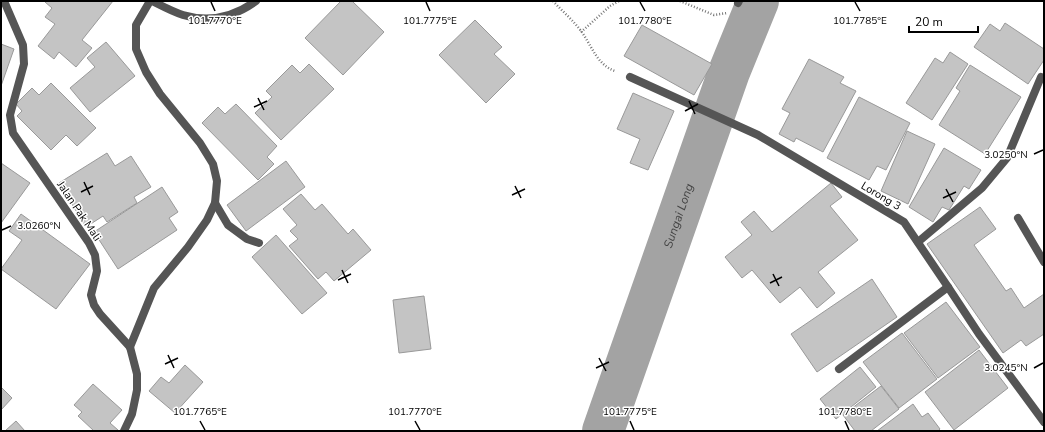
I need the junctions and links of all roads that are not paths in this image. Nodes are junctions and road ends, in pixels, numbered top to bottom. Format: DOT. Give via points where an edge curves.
graph roads {
  1 [pos="4,1"];
  2 [pos="151,1"];
  3 [pos="256,1"];
  4 [pos="630,77"];
  5 [pos="1041,78"];
  6 [pos="214,204"];
  7 [pos="1018,218"];
  8 [pos="918,242"];
  9 [pos="259,243"];
  10 [pos="1044,262"];
  11 [pos="948,286"];
  12 [pos="130,347"];
  13 [pos="839,369"];
  14 [pos="1044,422"];
  15 [pos="124,431"];
  1 -- 12 [label="street, Jalan Pak Mali" via="23,45 24,58 10,115 13,133 89,243 95,255 97,271 92,295 94,305"];
  2 -- 3 [label="street" via="182,15 202,20 231,15"];
  2 -- 6 [label="street" via="136,25 136,49 160,94 200,143 213,164 217,181"];
  4 -- 8 [label="street, Lorong 3" via="758,135 904,222"];
  5 -- 8 [label="street" via="1007,158 982,188"];
  6 -- 9 [label="street" via="228,225 247,240"];
  6 -- 12 [label="street" via="207,220 188,247 154,288"];
  7 -- 10 [label="street"];
  8 -- 11 [label="street, Lorong 3"];
  11 -- 13 [label="street"];
  11 -- 14 [label="street, Lorong 3" via="979,334"];
  12 -- 15 [label="street, Jalan Pak Mali" via="137,374 137,390 132,414"];
}
